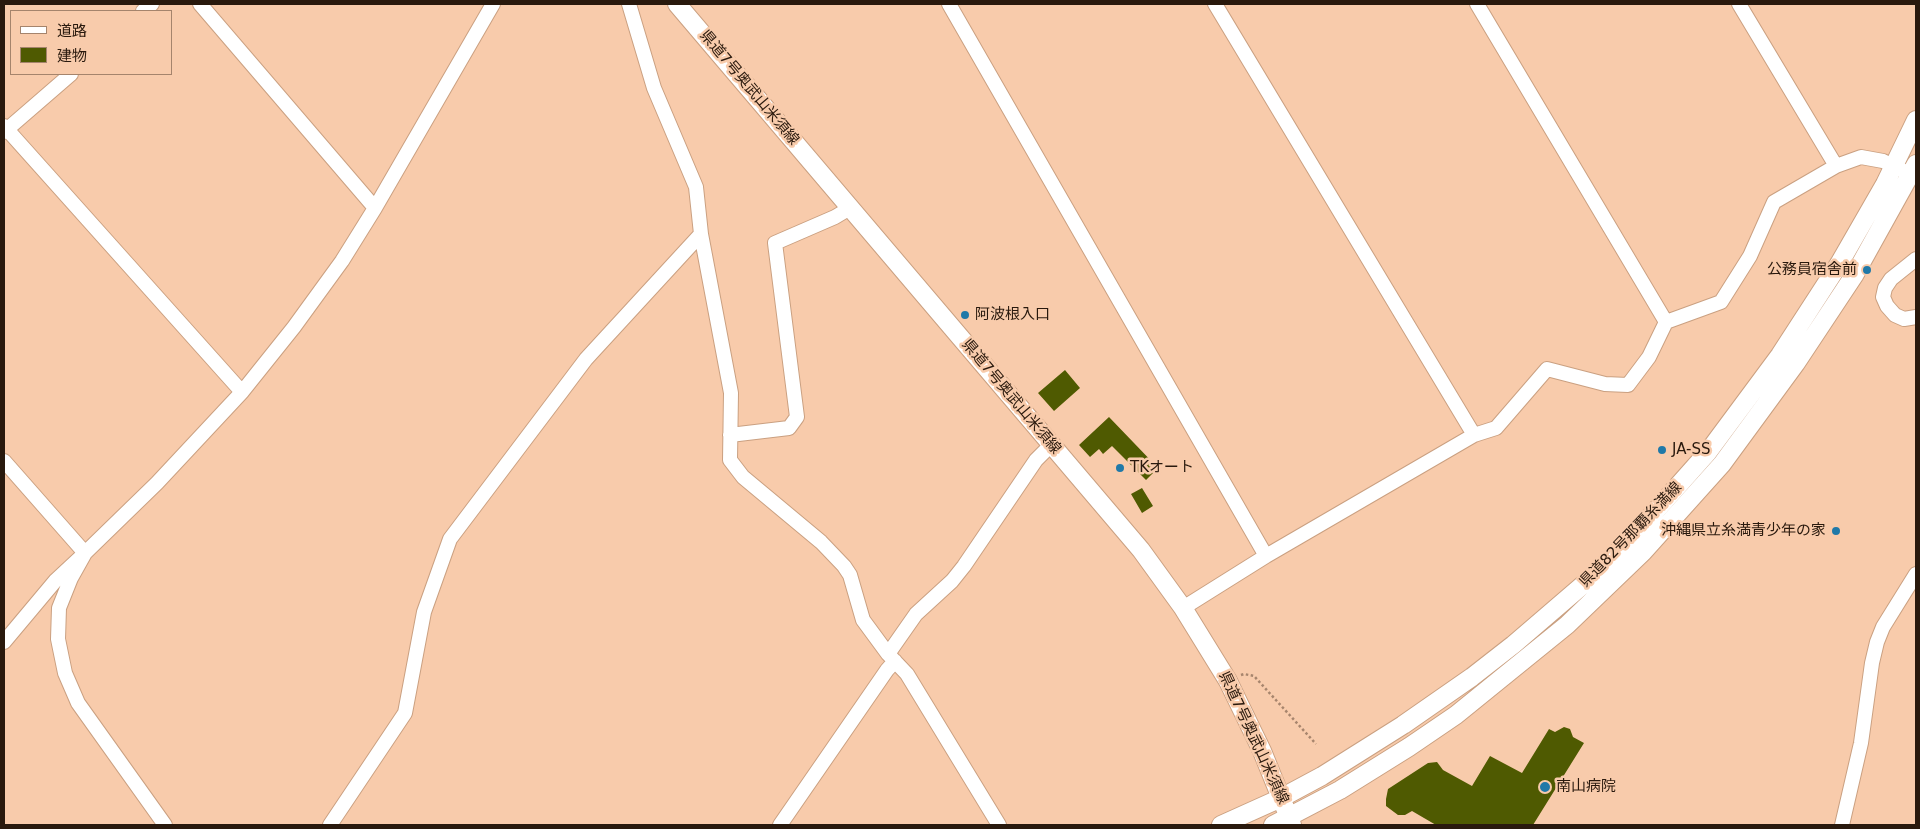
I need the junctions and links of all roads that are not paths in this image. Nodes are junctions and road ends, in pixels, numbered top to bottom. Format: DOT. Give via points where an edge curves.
graph roads {
  1 [pos="200,4"];
  2 [pos="493,4"];
  3 [pos="629,4"];
  4 [pos="677,4"];
  5 [pos="949,4"];
  6 [pos="1215,4"];
  7 [pos="1477,4"];
  8 [pos="1739,4"];
  9 [pos="70,75"];
  10 [pos="1916,120"];
  11 [pos="5,129"];
  12 [pos="1836,166"];
  13 [pos="1894,166"];
  14 [pos="1914,172"];
  15 [pos="375,208"];
  16 [pos="850,208"];
  17 [pos="701,234"];
  18 [pos="1916,259"];
  19 [pos="1916,317"];
  20 [pos="1666,322"];
  21 [pos="242,392"];
  22 [pos="730,435"];
  23 [pos="1474,435"];
  24 [pos="1051,445"];
  25 [pos="4,461"];
  26 [pos="85,553"];
  27 [pos="1266,556"];
  28 [pos="1916,574"];
  29 [pos="1183,608"];
  30 [pos="4,642"];
  31 [pos="892,657"];
  32 [pos="1281,798"];
  33 [pos="1291,822"];
  34 [pos="165,825"];
  35 [pos="330,825"];
  36 [pos="780,825"];
  37 [pos="999,825"];
  38 [pos="1221,825"];
  39 [pos="1273,825"];
  40 [pos="1842,825"];
  1 -- 15 [label="street"];
  2 -- 15 [label="street"];
  3 -- 17 [label="street" via="654,88 694,180"];
  4 -- 16 [label="main road, 県道7号奥武山米須線"];
  5 -- 27 [label="street"];
  6 -- 23 [label="street"];
  7 -- 20 [label="street"];
  8 -- 12 [label="street"];
  9 -- 11 [label="street"];
  10 -- 13 [label="main road, 県道82号那覇糸満線"];
  11 -- 21 [label="street"];
  12 -- 13 [label="street" via="1861,157"];
  12 -- 20 [label="street" via="1774,202 1750,256 1721,302"];
  13 -- 14 [label="street"];
  13 -- 32 [label="main road, 県道82号那覇糸満線" via="1839,264 1780,355 1708,452 1628,542 1552,613 1472,677 1404,725"];
  14 -- 33 [label="main road, 県道82号那覇糸満線" via="1855,274 1796,364 1722,464 1644,552 1567,625 1456,715"];
  15 -- 21 [label="street" via="342,261"];
  16 -- 22 [label="street" via="775,243 797,417 789,428"];
  16 -- 24 [label="main road, 県道7号奥武山米須線"];
  17 -- 22 [label="street" via="731,393"];
  17 -- 35 [label="street" via="586,359 450,539 424,612 405,713"];
  18 -- 19 [label="street" via="1891,279 1883,297 1895,315 1904,319"];
  20 -- 23 [label="street" via="1649,357 1628,385 1605,384 1547,369 1496,428"];
  21 -- 26 [label="street"];
  22 -- 31 [label="street" via="730,460 737,470 821,542 844,566 850,575 863,620"];
  23 -- 27 [label="street"];
  24 -- 29 [label="main road, 県道7号奥武山米須線" via="1141,550"];
  24 -- 31 [label="street" via="1036,460 964,566 916,614"];
  25 -- 26 [label="street"];
  26 -- 30 [label="street" via="56,580"];
  26 -- 34 [label="street" via="59,608 58,639 65,673 78,703"];
  27 -- 29 [label="street"];
  28 -- 40 [label="street" via="1877,642 1861,743"];
  29 -- 32 [label="main road, 県道7号奥武山米須線" via="1228,680"];
  31 -- 36 [label="street" via="887,670"];
  31 -- 37 [label="street" via="907,674"];
  32 -- 33 [label="main road, 県道7号奥武山米須線"];
  32 -- 38 [label="main road, 県道82号那覇糸満線"];
  33 -- 39 [label="main road, 県道82号那覇糸満線"];
}
